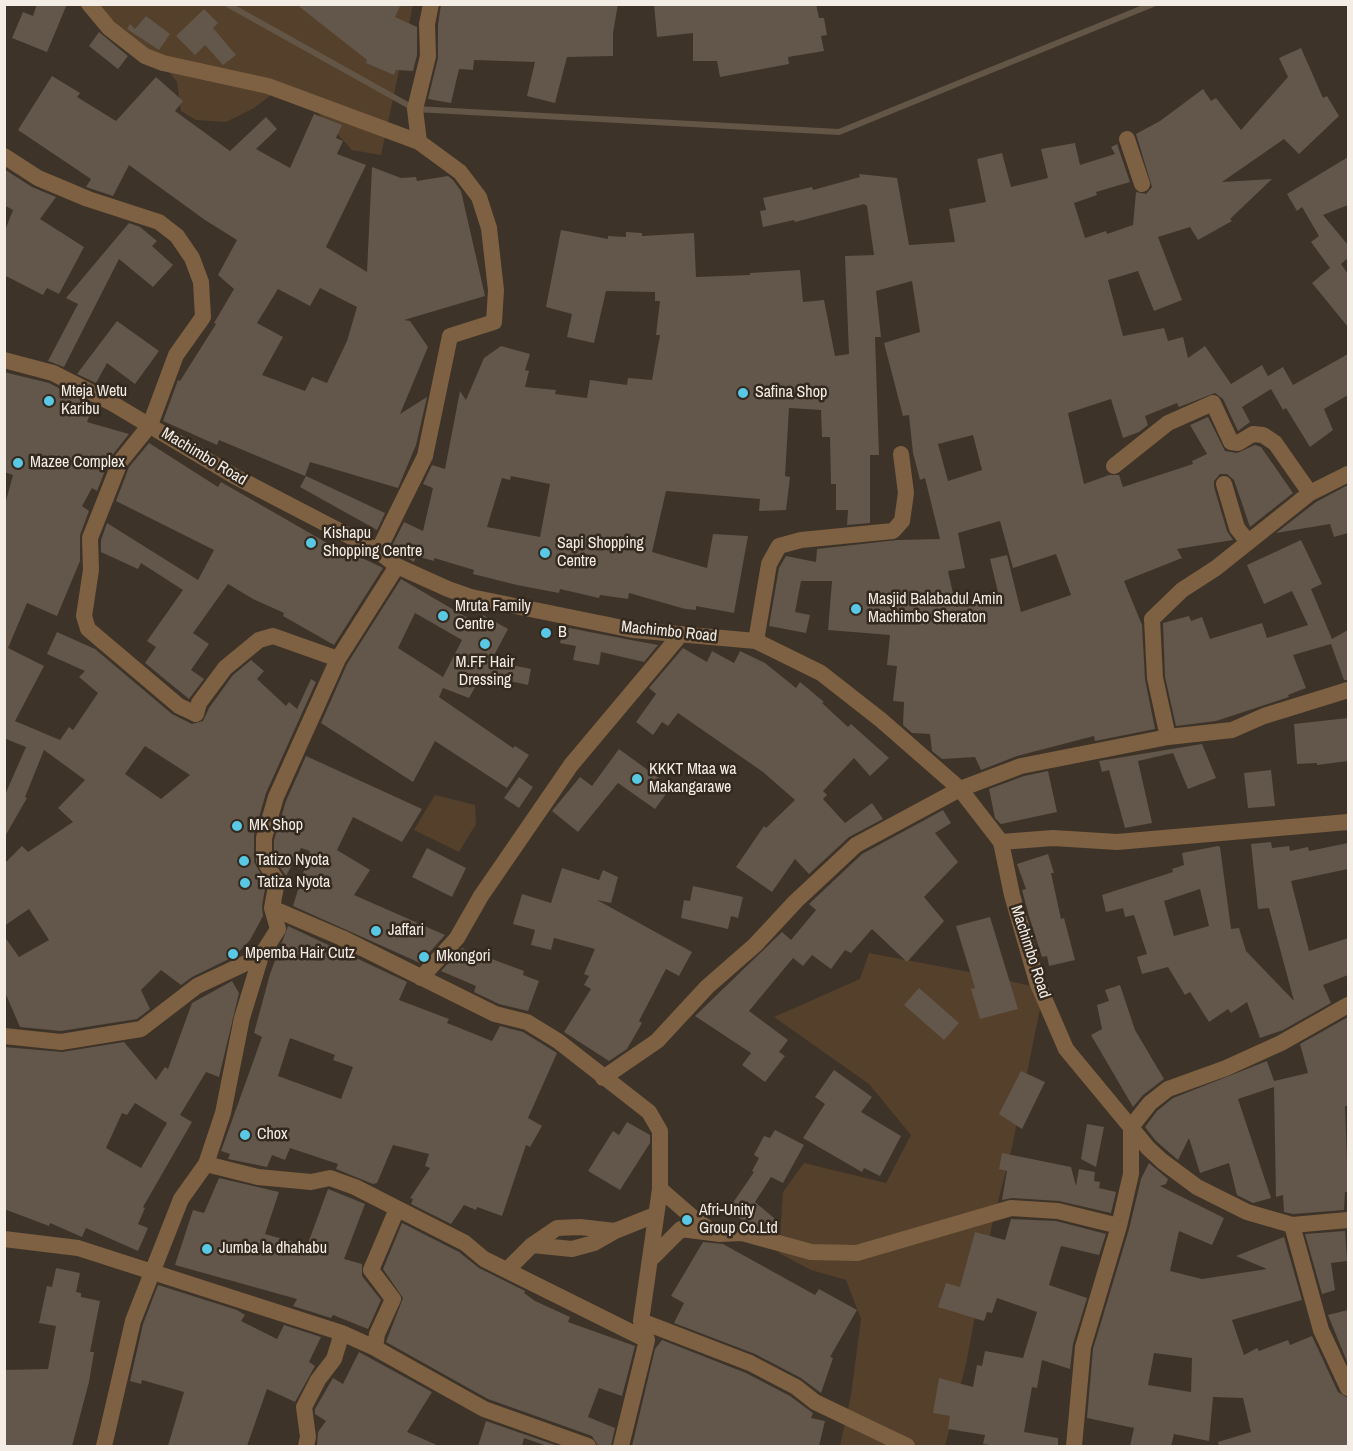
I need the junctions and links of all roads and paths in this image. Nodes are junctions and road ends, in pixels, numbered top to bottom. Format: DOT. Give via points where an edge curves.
graph roads {
  1 [pos="89,4"];
  2 [pos="431,4"];
  3 [pos="1127,140"];
  4 [pos="418,142"];
  5 [pos="4,156"];
  6 [pos="1142,184"];
  7 [pos="4,360"];
  8 [pos="150,425"];
  9 [pos="902,454"];
  10 [pos="1114,466"];
  11 [pos="1348,474"];
  12 [pos="1224,484"];
  13 [pos="1310,493"];
  14 [pos="1248,542"];
  15 [pos="378,551"];
  16 [pos="397,566"];
  17 [pos="681,634"];
  18 [pos="756,641"];
  19 [pos="338,659"];
  20 [pos="1348,690"];
  21 [pos="1168,737"];
  22 [pos="960,789"];
  23 [pos="1348,822"];
  24 [pos="1001,842"];
  25 [pos="272,908"];
  26 [pos="261,956"];
  27 [pos="421,978"];
  28 [pos="1348,1005"];
  29 [pos="4,1036"];
  30 [pos="603,1077"];
  31 [pos="1131,1127"];
  32 [pos="206,1164"];
  33 [pos="660,1189"];
  34 [pos="397,1209"];
  35 [pos="655,1215"];
  36 [pos="1348,1220"];
  37 [pos="1292,1225"];
  38 [pos="1119,1226"];
  39 [pos="720,1234"];
  40 [pos="4,1239"];
  41 [pos="653,1257"];
  42 [pos="508,1269"];
  43 [pos="154,1274"];
  44 [pos="642,1321"];
  45 [pos="342,1333"];
  46 [pos="647,1340"];
  47 [pos="375,1348"];
  48 [pos="1348,1388"];
  49 [pos="104,1446"];
  50 [pos="306,1446"];
  51 [pos="588,1446"];
  52 [pos="621,1446"];
  53 [pos="907,1446"];
  54 [pos="1074,1446"];
  1 -- 4 [label="street" via="109,28 145,56 268,86"];
  2 -- 4 [label="street" via="428,56 415,109"];
  3 -- 6 [label="street"];
  4 -- 15 [label="street" via="460,172 479,197 489,228 496,290 494,322 450,336 425,456"];
  5 -- 8 [label="street" via="38,178 159,222 177,236 192,258 201,282 203,317 176,355"];
  7 -- 8 [label="street, Machimbo Road" via="53,373"];
  8 -- 15 [label="street, Machimbo Road" via="234,476"];
  8 -- 19 [label="street" via="120,462 90,538 91,570 84,616 88,629 179,706 196,714 199,703 225,668 259,640 273,636"];
  9 -- 18 [label="street" via="906,493 902,521 893,531 801,540 779,546 769,564"];
  10 -- 13 [label="street" via="1168,423 1213,403 1231,442 1238,443 1253,434 1263,435 1275,443"];
  11 -- 13 [label="street"];
  12 -- 14 [label="street" via="1237,528"];
  13 -- 14 [label="street"];
  14 -- 21 [label="street" via="1182,590 1152,619 1155,678"];
  15 -- 16 [label="street, Machimbo Road"];
  16 -- 17 [label="street, Machimbo Road" via="471,597 633,630"];
  16 -- 19 [label="street"];
  17 -- 18 [label="street, Machimbo Road"];
  17 -- 27 [label="street" via="571,765 481,896 457,938"];
  18 -- 22 [label="street, Machimbo Road" via="821,673"];
  19 -- 25 [label="street" via="276,797 264,838 264,861 277,881"];
  20 -- 21 [label="street" via="1232,730"];
  21 -- 22 [label="street" via="1021,765"];
  22 -- 24 [label="street, Machimbo Road"];
  22 -- 30 [label="street" via="856,844 707,987 657,1041"];
  23 -- 24 [label="street" via="1118,842 1053,838"];
  24 -- 31 [label="street, Machimbo Road" via="1037,982 1066,1049"];
  25 -- 26 [label="street" via="278,929"];
  25 -- 27 [label="street"];
  26 -- 29 [label="street" via="197,986 141,1029 61,1042"];
  26 -- 32 [label="street" via="242,1018 223,1113"];
  27 -- 30 [label="street" via="495,1014 527,1022"];
  28 -- 31 [label="street" via="1281,1043 1168,1089 1150,1103"];
  30 -- 33 [label="street" via="649,1112 660,1131"];
  31 -- 37 [label="street, Machimbo Road" via="1148,1148 1197,1187 1247,1212"];
  31 -- 38 [label="street" via="1131,1174"];
  32 -- 34 [label="street" via="258,1177 311,1182 330,1178"];
  32 -- 43 [label="street" via="181,1199"];
  33 -- 35 [label="street"];
  33 -- 39 [label="street"];
  34 -- 42 [label="street"];
  34 -- 47 [label="street" via="371,1270 393,1299"];
  35 -- 41 [label="street"];
  35 -- 42 [label="street" via="572,1249 532,1245"];
  36 -- 37 [label="street"];
  37 -- 48 [label="street" via="1321,1330"];
  38 -- 39 [label="street" via="1058,1211 1011,1208 857,1253 811,1252 742,1233"];
  38 -- 54 [label="street" via="1083,1347"];
  39 -- 41 [label="street" via="681,1229"];
  40 -- 43 [label="street" via="78,1248"];
  41 -- 44 [label="street"];
  42 -- 46 [label="street"];
  43 -- 45 [label="street"];
  43 -- 49 [label="street" via="144,1288 133,1321"];
  44 -- 46 [label="street"];
  44 -- 53 [label="street" via="750,1363 796,1387 815,1402"];
  45 -- 47 [label="street"];
  45 -- 50 [label="street" via="337,1354 304,1407"];
  46 -- 52 [label="street"];
  47 -- 51 [label="street" via="484,1409"];
}
